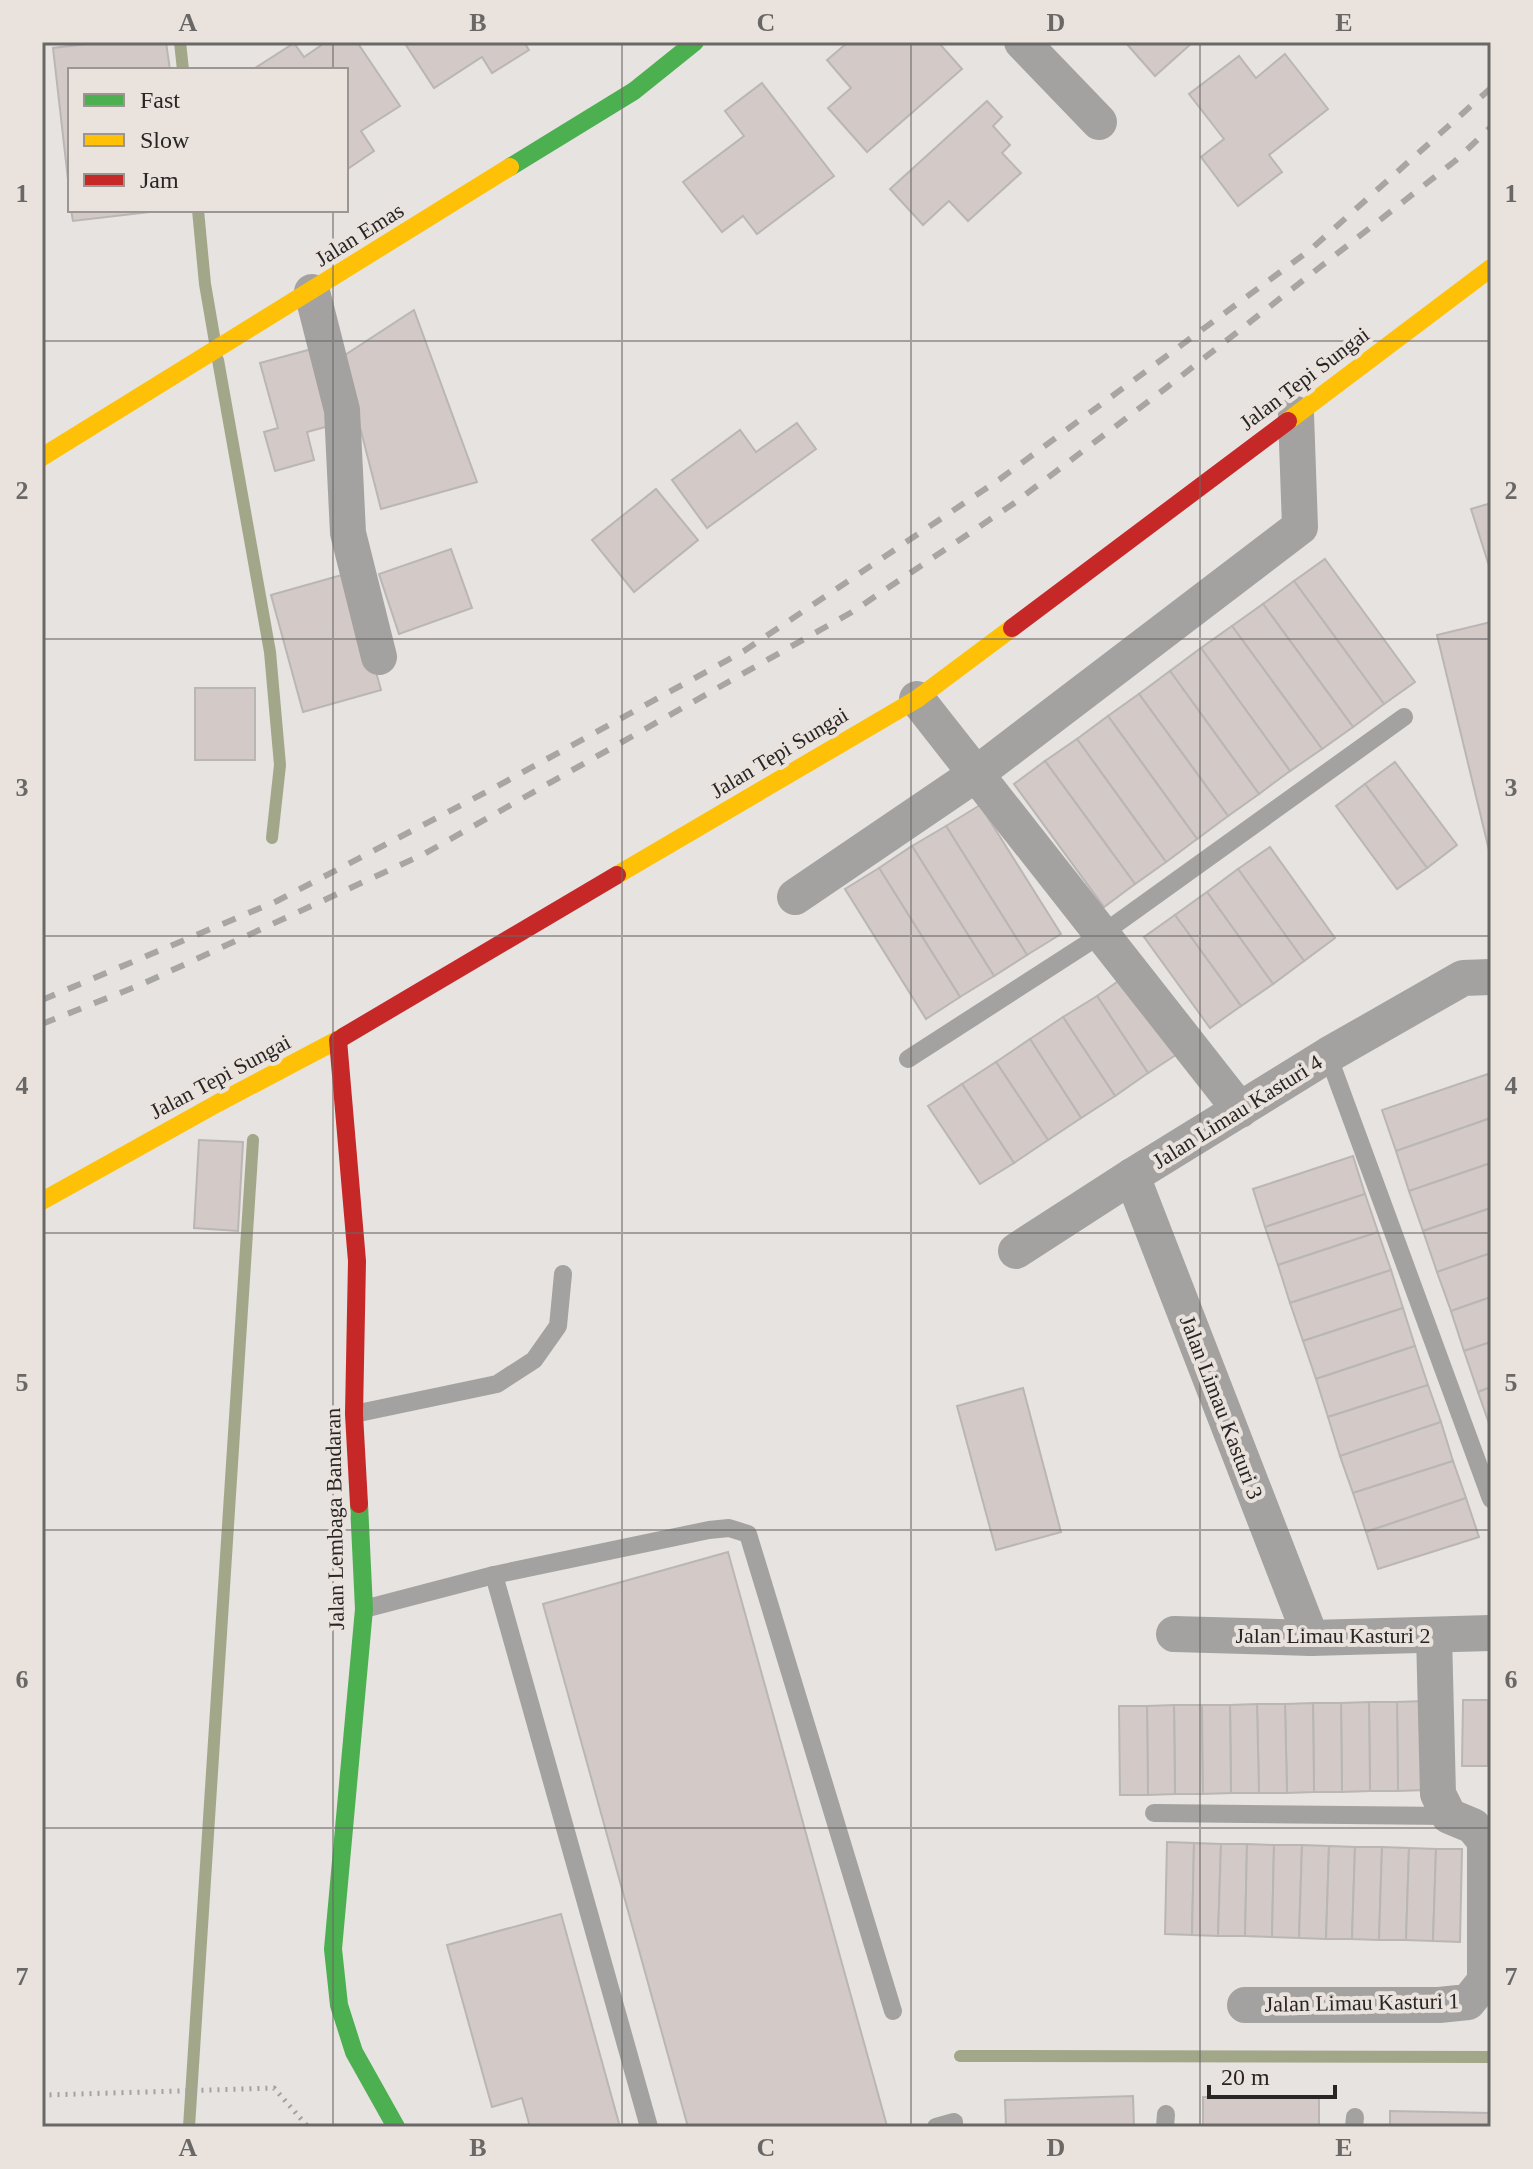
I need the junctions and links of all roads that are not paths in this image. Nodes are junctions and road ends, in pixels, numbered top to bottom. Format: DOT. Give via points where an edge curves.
graph roads {
  1 [pos="695,42"];
  2 [pos="1022,42"];
  3 [pos="1099,122"];
  4 [pos="1491,268"];
  5 [pos="312,292"];
  6 [pos="1296,414"];
  7 [pos="42,457"];
  8 [pos="379,657"];
  9 [pos="917,699"];
  10 [pos="1404,717"];
  11 [pos="976,774"];
  12 [pos="795,897"];
  13 [pos="1102,934"];
  14 [pos="1477,977"];
  15 [pos="338,1040"];
  16 [pos="1328,1055"];
  17 [pos="908,1059"];
  18 [pos="1240,1110"];
  19 [pos="1132,1176"];
  20 [pos="42,1201"];
  21 [pos="1016,1251"];
  22 [pos="563,1274"];
  23 [pos="354,1414"];
  24 [pos="1491,1499"];
  25 [pos="494,1575"];
  26 [pos="364,1609"];
  27 [pos="1491,1633"];
  28 [pos="1174,1634"];
  29 [pos="1434,1635"];
  30 [pos="1311,1638"];
  31 [pos="1154,1813"];
  32 [pos="1449,1816"];
  33 [pos="1245,2005"];
  34 [pos="893,2011"];
  35 [pos="396,2127"];
  36 [pos="649,2127"];
  37 [pos="936,2127"];
  38 [pos="954,2127"];
  1 -- 5 [label="street, Jalan Emas" via="634,91"];
  2 -- 3 [label="street"];
  4 -- 6 [label="street, Jalan Tepi Sungai"];
  5 -- 7 [label="street, Jalan Emas"];
  5 -- 8 [label="street" via="342,410 348,533"];
  6 -- 9 [label="street, Jalan Tepi Sungai"];
  6 -- 11 [label="street" via="1300,527"];
  9 -- 11 [label="street"];
  9 -- 15 [label="street, Jalan Tepi Sungai"];
  10 -- 13 [label="lane"];
  11 -- 12 [label="street"];
  11 -- 13 [label="street"];
  13 -- 17 [label="lane"];
  13 -- 18 [label="street"];
  14 -- 16 [label="street, Jalan Limau Kasturi 4"];
  15 -- 20 [label="street, Jalan Tepi Sungai"];
  15 -- 23 [label="street, Jalan Lembaga Bandaran" via="357,1261"];
  16 -- 18 [label="street, Jalan Limau Kasturi 4"];
  16 -- 24 [label="lane"];
  18 -- 19 [label="street, Jalan Limau Kasturi 4"];
  19 -- 21 [label="street, Jalan Limau Kasturi 4"];
  19 -- 30 [label="street, Jalan Limau Kasturi 3"];
  22 -- 23 [label="lane" via="558,1326 534,1360 497,1384"];
  23 -- 26 [label="street, Jalan Lembaga Bandaran"];
  25 -- 26 [label="lane"];
  25 -- 34 [label="lane" via="709,1530 729,1528 748,1534"];
  25 -- 36 [label="lane"];
  26 -- 35 [label="street, Jalan Lembaga Bandaran" via="333,1949 339,2005 354,2052"];
  27 -- 29 [label="street, Jalan Limau Kasturi 2"];
  28 -- 30 [label="street, Jalan Limau Kasturi 2"];
  29 -- 30 [label="street, Jalan Limau Kasturi 2"];
  29 -- 32 [label="street" via="1438,1794"];
  31 -- 32 [label="lane"];
  32 -- 33 [label="street, Jalan Limau Kasturi 1" via="1473,1826 1485,1841 1485,1981 1468,2002"];
  37 -- 38 [label="lane" via="954,2122"];
}
